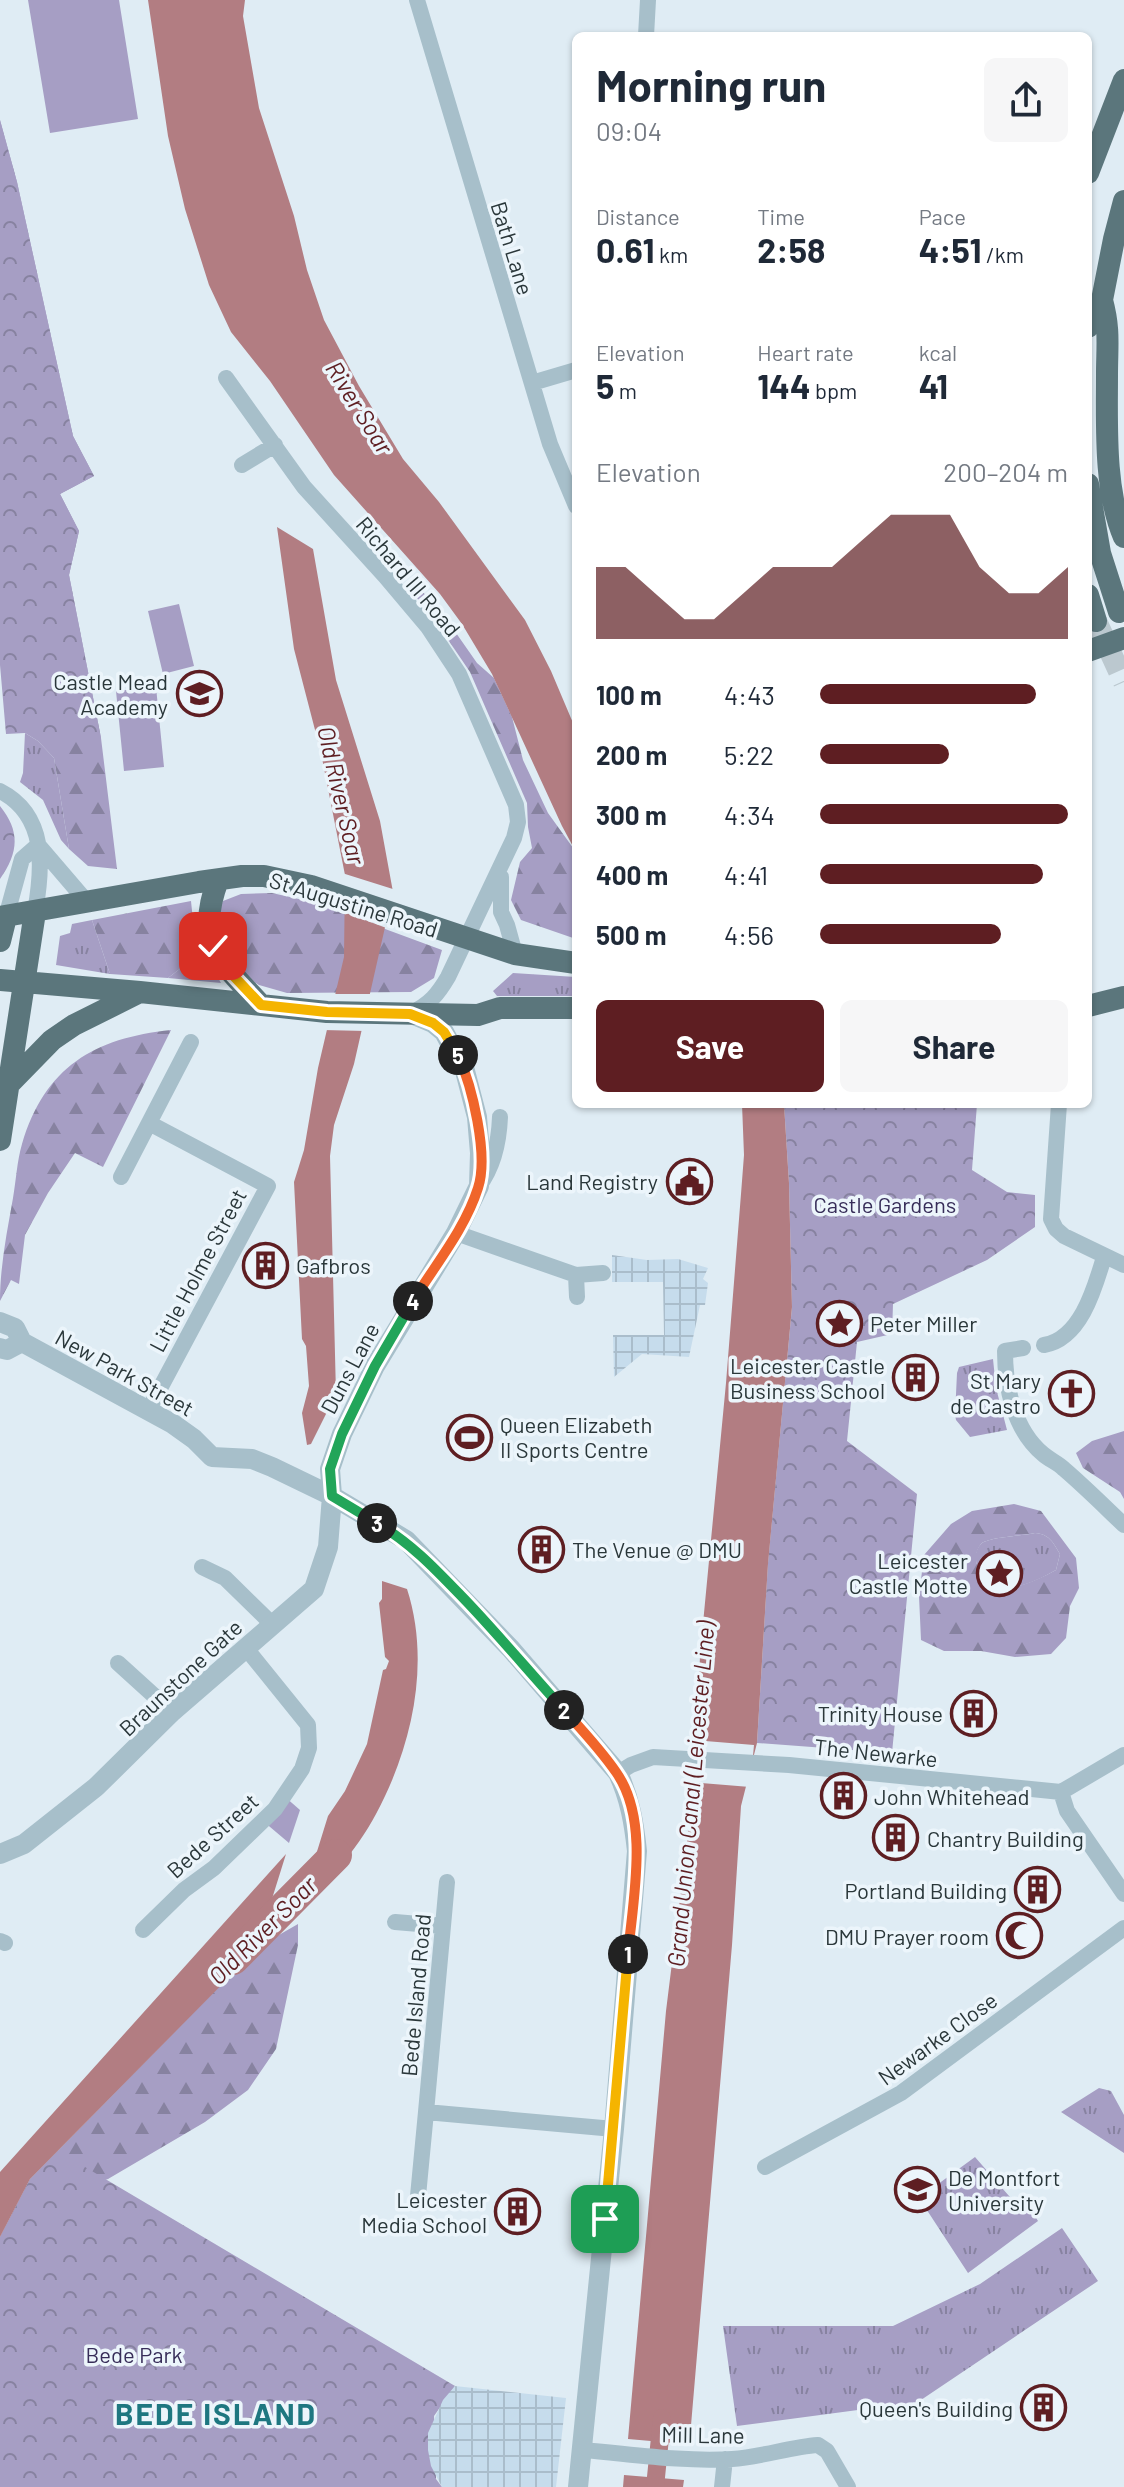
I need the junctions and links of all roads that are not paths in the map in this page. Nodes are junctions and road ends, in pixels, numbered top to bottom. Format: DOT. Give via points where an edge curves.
graph roads {
  1 [pos="648,0"];
  2 [pos="420,1"];
  3 [pos="646,32"];
  4 [pos="1124,80"];
  5 [pos="1092,163"];
  6 [pos="1124,201"];
  7 [pos="1102,300"];
  8 [pos="1092,319"];
  9 [pos="572,371"];
  10 [pos="226,378"];
  11 [pos="532,383"];
  12 [pos="275,445"];
  13 [pos="242,465"];
  14 [pos="572,496"];
  15 [pos="1092,507"];
  16 [pos="1124,537"];
  17 [pos="1092,608"];
  18 [pos="1119,612"];
  19 [pos="1096,621"];
  20 [pos="1124,638"];
  21 [pos="1092,650"];
  22 [pos="0,791"];
  23 [pos="38,845"];
  24 [pos="501,867"];
  25 [pos="218,880"];
  26 [pos="87,902"];
  27 [pos="35,912"];
  28 [pos="3,917"];
  29 [pos="467,939"];
  30 [pos="0,941"];
  31 [pos="515,954"];
  32 [pos="572,962"];
  33 [pos="0,980"];
  34 [pos="25,982"];
  35 [pos="140,992"];
  36 [pos="1124,997"];
  37 [pos="261,1005"];
  38 [pos="1092,1005"];
  39 [pos="572,1008"];
  40 [pos="405,1014"];
  41 [pos="191,1042"];
  42 [pos="10,1083"];
  43 [pos="1059,1108"];
  44 [pos="500,1117"];
  45 [pos="149,1123"];
  46 [pos="0,1140"];
  47 [pos="121,1177"];
  48 [pos="479,1186"];
  49 [pos="456,1233"];
  50 [pos="1104,1257"];
  51 [pos="1124,1265"];
  52 [pos="603,1273"];
  53 [pos="576,1275"];
  54 [pos="577,1297"];
  55 [pos="0,1322"];
  56 [pos="22,1342"];
  57 [pos="1044,1345"];
  58 [pos="0,1348"];
  59 [pos="1023,1348"];
  60 [pos="149,1409"];
  61 [pos="332,1496"];
  62 [pos="1124,1525"];
  63 [pos="202,1567"];
  64 [pos="273,1625"];
  65 [pos="245,1647"];
  66 [pos="118,1663"];
  67 [pos="172,1712"];
  68 [pos="1124,1755"];
  69 [pos="618,1773"];
  70 [pos="1061,1792"];
  71 [pos="0,1854"];
  72 [pos="447,1882"];
  73 [pos="1124,1894"];
  74 [pos="395,1922"];
  75 [pos="443,1926"];
  76 [pos="1124,1928"];
  77 [pos="143,1930"];
  78 [pos="426,2112"];
  79 [pos="614,2129"];
  80 [pos="765,2167"];
  81 [pos="418,2196"];
  82 [pos="583,2450"];
  83 [pos="725,2459"];
  84 [pos="578,2487"];
  85 [pos="722,2487"];
  86 [pos="848,2487"];
  1 -- 3 [label="street"];
  2 -- 11 [label="street, Bath Lane"];
  4 -- 5 [label="main road"];
  6 -- 7 [label="main road"];
  7 -- 8 [label="main road"];
  7 -- 16 [label="main road" via="1109,327 1110,470"];
  9 -- 11 [label="street"];
  10 -- 12 [label="street, Richard III Road"];
  11 -- 14 [label="street, Bath Lane"];
  12 -- 13 [label="street"];
  12 -- 24 [label="street, Richard III Road" via="304,487 428,627 459,674 518,813 517,830"];
  15 -- 18 [label="main road"];
  17 -- 19 [label="main road"];
  20 -- 21 [label="main road"];
  22 -- 23 [label="street" via="27,813"];
  23 -- 26 [label="street"];
  23 -- 27 [label="street" via="42,868"];
  23 -- 28 [label="street" via="22,859"];
  24 -- 29 [label="street, Richard III Road"];
  24 -- 31 [label="street, Richard III Road" via="501,912"];
  25 -- 26 [label="main road, St Augustine Road"];
  25 -- 29 [label="main road, St Augustine Road" via="288,880"];
  25 -- 37 [label="main road" via="208,913 213,946"];
  26 -- 27 [label="main road, St Augustine Road"];
  27 -- 28 [label="main road, St Augustine Road"];
  27 -- 34 [label="main road"];
  28 -- 30 [label="main road"];
  29 -- 31 [label="main road, St Augustine Road"];
  29 -- 40 [label="street, Richard III Road" via="437,996"];
  31 -- 32 [label="main road, St Augustine Road"];
  33 -- 34 [label="main road"];
  34 -- 35 [label="main road"];
  34 -- 42 [label="main road"];
  35 -- 37 [label="main road"];
  35 -- 42 [label="main road" via="52,1040"];
  36 -- 38 [label="main road"];
  37 -- 40 [label="main road"];
  39 -- 40 [label="main road"];
  40 -- 48 [label="street, Duns Lane" via="444,1032 465,1071 477,1117"];
  41 -- 45 [label="street"];
  42 -- 46 [label="main road"];
  43 -- 50 [label="street" via="1051,1219 1064,1236"];
  44 -- 48 [label="street, Duns Lane" via="493,1160"];
  45 -- 47 [label="street"];
  45 -- 60 [label="street, Little Holme Street" via="268,1186"];
  48 -- 49 [label="street, Duns Lane"];
  49 -- 53 [label="street"];
  49 -- 61 [label="street, Duns Lane" via="375,1366 342,1434 330,1469"];
  50 -- 51 [label="street"];
  50 -- 57 [label="street" via="1079,1319 1059,1339"];
  52 -- 53 [label="street"];
  53 -- 54 [label="street"];
  55 -- 56 [label="street, New Park Street" via="15,1328"];
  56 -- 58 [label="street, New Park Street"];
  56 -- 60 [label="street, New Park Street"];
  59 -- 62 [label="street" via="1005,1351 1005,1366 1024,1431"];
  60 -- 61 [label="street, New Park Street" via="212,1457 252,1459"];
  61 -- 64 [label="street, Braunstone Gate" via="328,1547 314,1589"];
  61 -- 69 [label="street, New Park Street" via="406,1540 430,1563"];
  63 -- 64 [label="street" via="225,1578"];
  64 -- 65 [label="street, Braunstone Gate"];
  65 -- 67 [label="street, Braunstone Gate"];
  65 -- 77 [label="street, Bede Street" via="308,1725 309,1748 302,1769 275,1809"];
  66 -- 67 [label="street"];
  67 -- 71 [label="street, Braunstone Gate" via="57,1819 24,1844"];
  68 -- 70 [label="street"];
  69 -- 70 [label="street, The Newarke" via="653,1757"];
  69 -- 79 [label="street" via="628,1794 637,1851"];
  70 -- 73 [label="street" via="1067,1811"];
  72 -- 75 [label="street, Bede Island Road"];
  74 -- 75 [label="street"];
  75 -- 78 [label="street, Bede Island Road"];
  76 -- 80 [label="street, Newarke Close" via="901,2093"];
  78 -- 79 [label="street"];
  78 -- 81 [label="street, Bede Island Road"];
  79 -- 82 [label="street"];
  82 -- 83 [label="street, Mill Lane"];
  82 -- 84 [label="street"];
  83 -- 85 [label="street"];
  83 -- 86 [label="street, Mill Lane" via="821,2446"];
}
